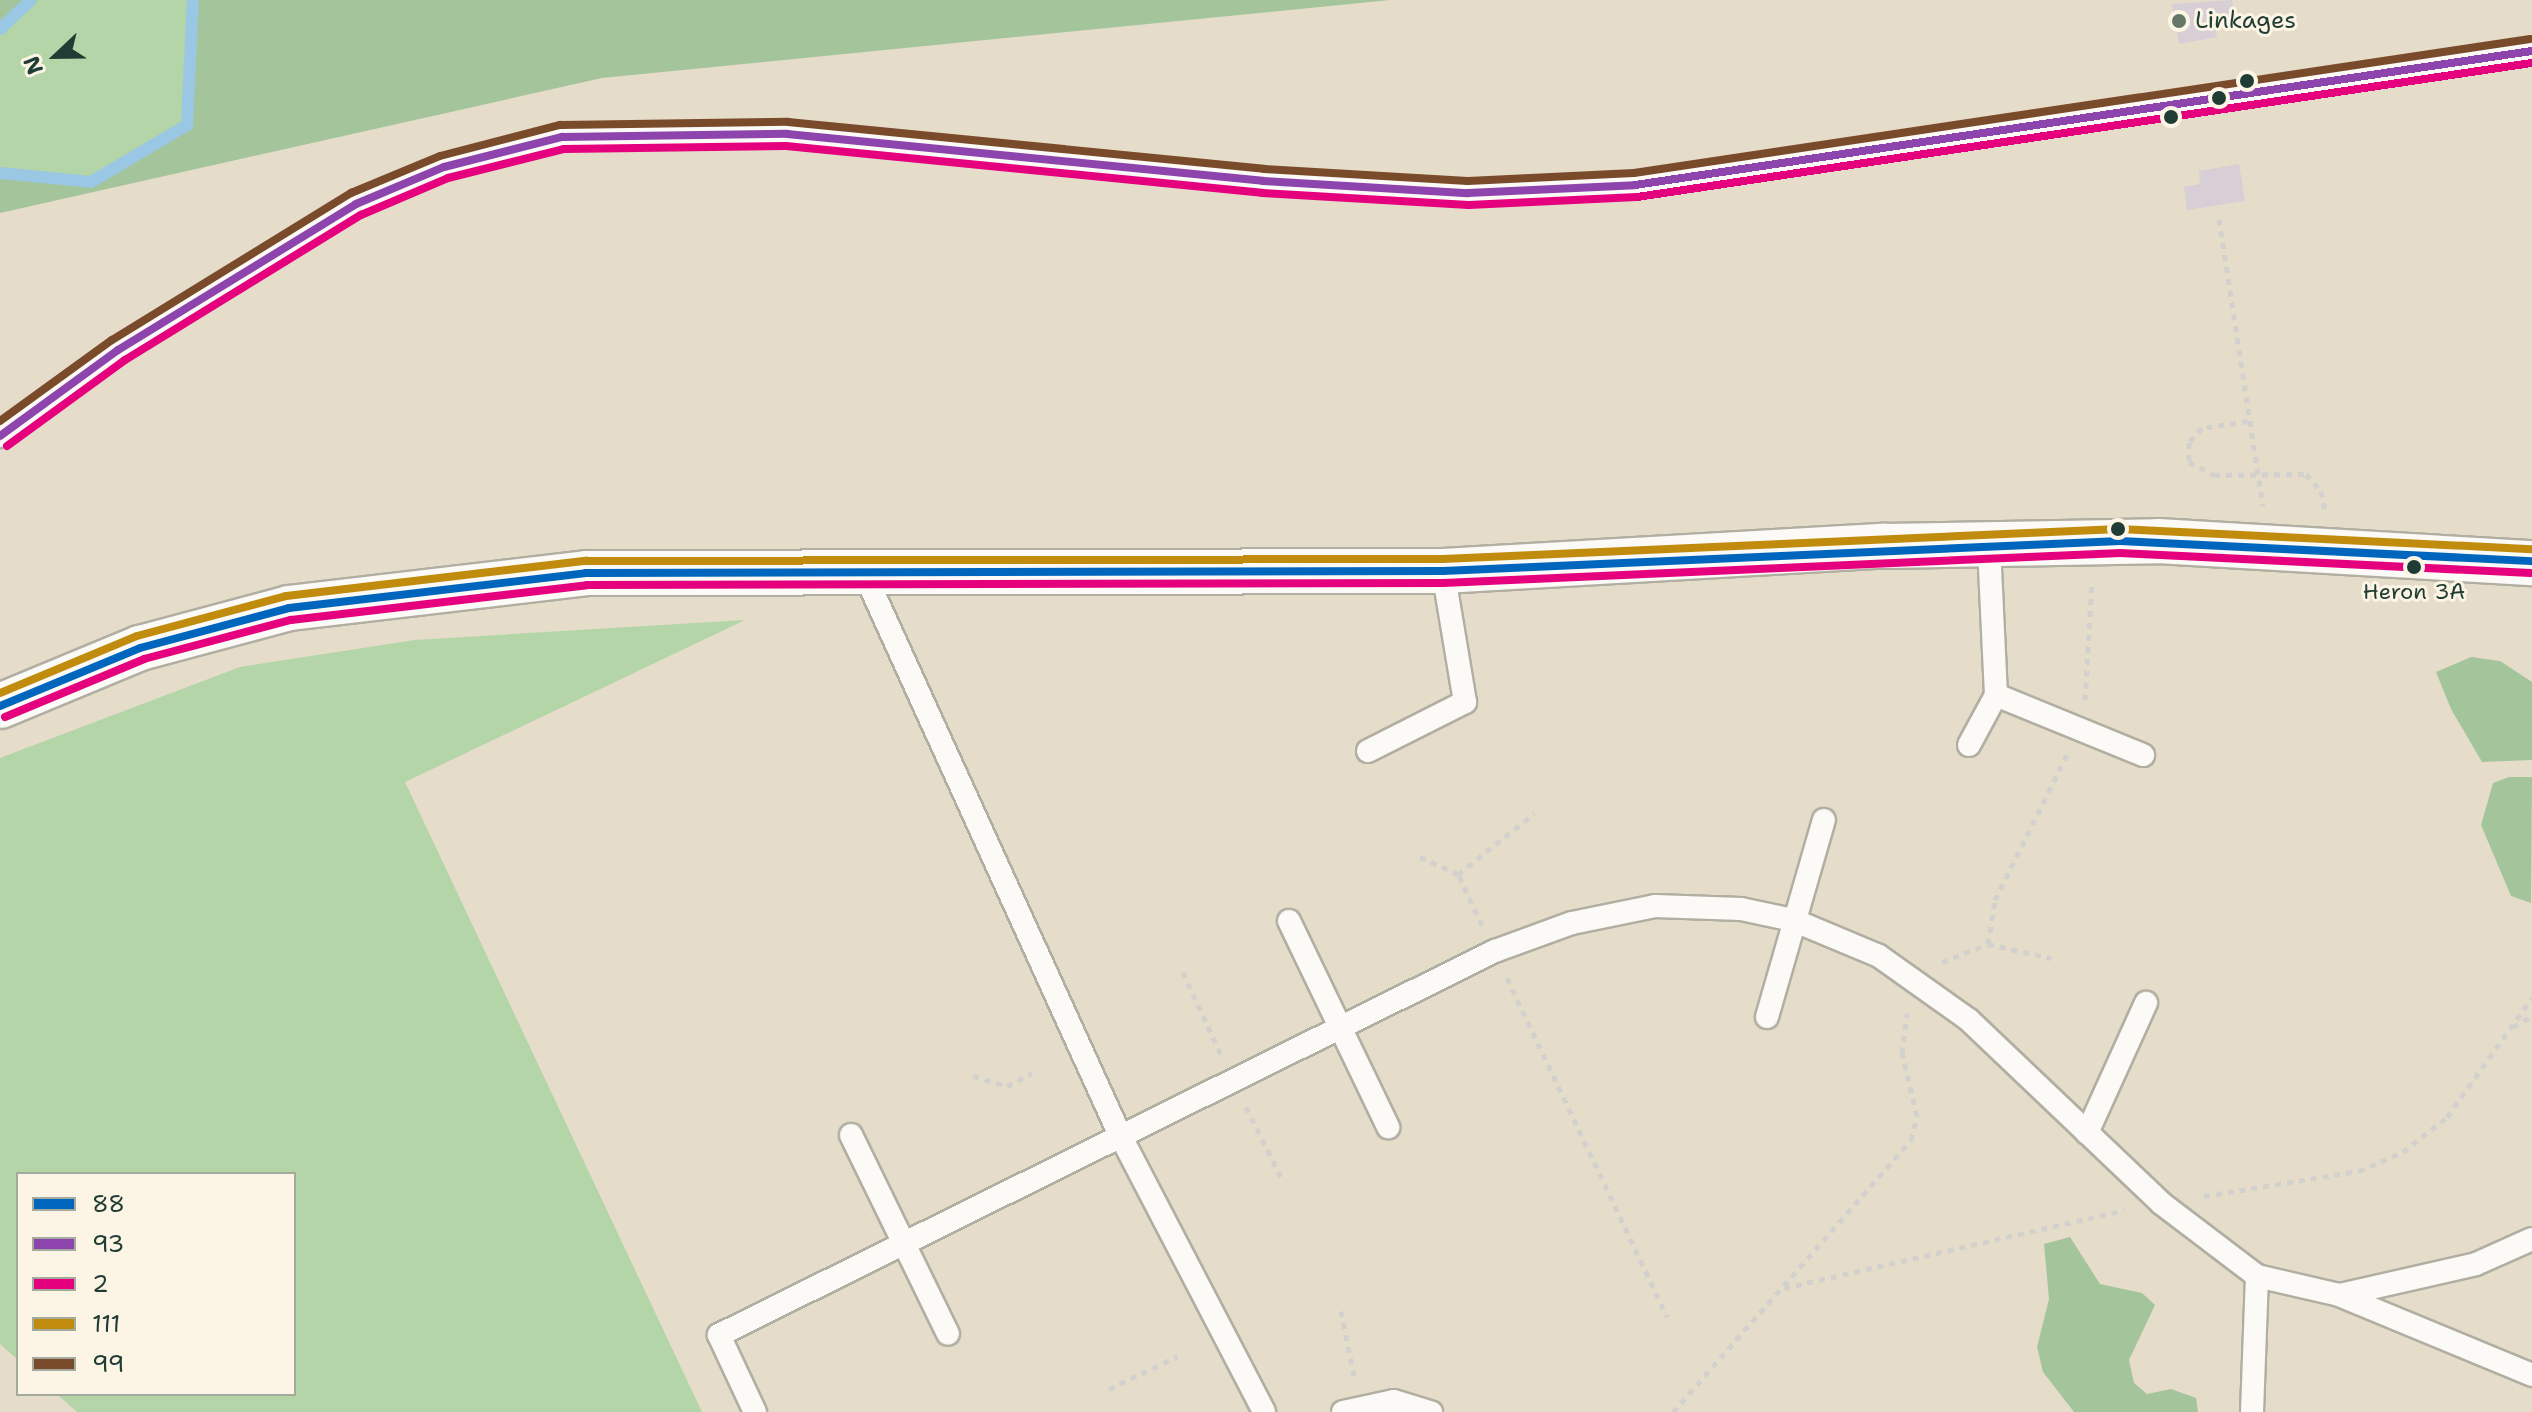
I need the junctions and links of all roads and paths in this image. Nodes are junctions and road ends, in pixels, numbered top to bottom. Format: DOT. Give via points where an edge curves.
graph roads {
  1 [pos="2532,51"];
  2 [pos="2219,219"];
  3 [pos="2248,421"];
  4 [pos="0,436"];
  5 [pos="2257,473"];
  6 [pos="2262,500"];
  7 [pos="2325,518"];
  8 [pos="1989,544"];
  9 [pos="2529,562"];
  10 [pos="2093,569"];
  11 [pos="1443,571"];
  12 [pos="865,575"];
  13 [pos="1996,695"];
  14 [pos="0,706"];
  15 [pos="2081,726"];
  16 [pos="1969,745"];
  17 [pos="1368,751"];
  18 [pos="2143,755"];
  19 [pos="1535,813"];
  20 [pos="1824,820"];
  21 [pos="1420,857"];
  22 [pos="1458,874"];
  23 [pos="1793,920"];
  24 [pos="1289,921"];
  25 [pos="1988,944"];
  26 [pos="1495,951"];
  27 [pos="2051,958"];
  28 [pos="1926,985"];
  29 [pos="2532,998"];
  30 [pos="2146,1003"];
  31 [pos="2532,1016"];
  32 [pos="1767,1017"];
  33 [pos="1344,1025"];
  34 [pos="2512,1027"];
  35 [pos="1032,1073"];
  36 [pos="973,1076"];
  37 [pos="1388,1127"];
  38 [pos="1119,1133"];
  39 [pos="2087,1133"];
  40 [pos="851,1135"];
  41 [pos="2161,1203"];
  42 [pos="2532,1239"];
  43 [pos="903,1242"];
  44 [pos="2257,1276"];
  45 [pos="1784,1288"];
  46 [pos="2339,1295"];
  47 [pos="1341,1311"];
  48 [pos="1667,1317"];
  49 [pos="948,1334"];
  50 [pos="1178,1356"];
  51 [pos="2532,1375"];
  52 [pos="1109,1389"];
  53 [pos="1352,1408"];
  54 [pos="755,1412"];
  55 [pos="1264,1412"];
  56 [pos="1431,1412"];
  57 [pos="1673,1412"];
  58 [pos="2252,1412"];
  1 -- 4 [label="lane" via="1635,185 1468,193 1263,181 787,134 562,137 444,167 342,211 118,350"];
  2 -- 3 [label="path"];
  3 -- 5 [label="path"];
  3 -- 5 [label="path" via="2202,428 2186,451 2189,462 2214,475"];
  5 -- 6 [label="path"];
  5 -- 7 [label="path" via="2306,474 2321,491"];
  8 -- 9 [label="main road" via="2158,541"];
  8 -- 11 [label="main road"];
  8 -- 13 [label="lane"];
  10 -- 15 [label="path"];
  11 -- 12 [label="main road"];
  11 -- 17 [label="lane" via="1465,702"];
  12 -- 14 [label="main road" via="656,570 367,594 140,648"];
  12 -- 38 [label="lane"];
  13 -- 15 [label="lane"];
  13 -- 16 [label="lane"];
  15 -- 18 [label="lane"];
  15 -- 25 [label="path" via="1995,900"];
  19 -- 22 [label="path"];
  20 -- 23 [label="lane"];
  21 -- 22 [label="path"];
  22 -- 26 [label="path"];
  23 -- 26 [label="lane" via="1741,909 1655,906 1572,923"];
  23 -- 28 [label="lane" via="1835,933"];
  23 -- 32 [label="lane"];
  24 -- 33 [label="lane"];
  25 -- 27 [label="path"];
  25 -- 28 [label="path" via="1954,953"];
  26 -- 33 [label="lane"];
  26 -- 48 [label="path"];
  28 -- 39 [label="lane"];
  28 -- 45 [label="path" via="1903,1020 1917,1116 1911,1140"];
  29 -- 34 [label="path"];
  30 -- 39 [label="lane"];
  31 -- 34 [label="path"];
  33 -- 37 [label="lane"];
  33 -- 38 [label="lane"];
  34 -- 41 [label="path" via="2447,1117 2403,1152 2359,1171"];
  35 -- 36 [label="path" via="1007,1086"];
  38 -- 43 [label="lane"];
  38 -- 55 [label="lane"];
  39 -- 41 [label="lane"];
  40 -- 43 [label="lane"];
  41 -- 44 [label="lane"];
  41 -- 45 [label="path" via="2018,1229"];
  42 -- 46 [label="lane" via="2476,1264"];
  43 -- 49 [label="lane"];
  43 -- 54 [label="lane" via="719,1335"];
  44 -- 46 [label="lane"];
  44 -- 58 [label="lane"];
  45 -- 57 [label="path"];
  46 -- 51 [label="lane"];
  47 -- 53 [label="path"];
  50 -- 52 [label="path"];
  53 -- 56 [label="lane" via="1394,1401"];
}
